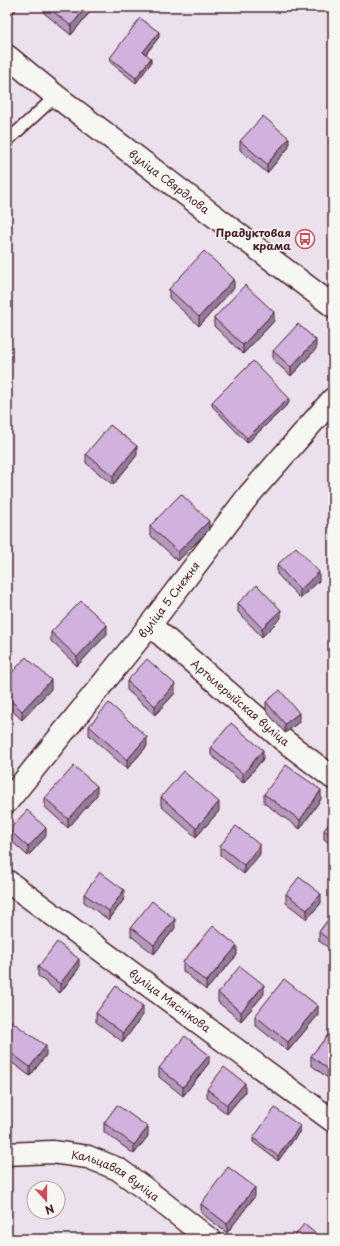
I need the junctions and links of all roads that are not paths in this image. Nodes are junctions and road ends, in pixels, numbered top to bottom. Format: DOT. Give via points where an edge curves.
graph roads {
  1 [pos="10,7"];
  2 [pos="7,9"];
  3 [pos="7,56"];
  4 [pos="56,96"];
  5 [pos="7,141"];
  6 [pos="333,306"];
  7 [pos="333,399"];
  8 [pos="150,625"];
  9 [pos="333,778"];
  10 [pos="7,802"];
  11 [pos="7,881"];
  12 [pos="333,1121"];
  13 [pos="7,1154"];
  14 [pos="209,1239"];
  1 -- 2 [label="lane"];
  3 -- 4 [label="street, вуліца Свярдлова"];
  4 -- 5 [label="lane"];
  4 -- 6 [label="street, вуліца Свярдлова"];
  7 -- 8 [label="street, вуліца 5 Снежня" via="250,495"];
  8 -- 9 [label="street, Артылерыйская вуліца" via="282,739"];
  8 -- 10 [label="street, вуліца 5 Снежня"];
  11 -- 12 [label="street, вуліца Мяснікова"];
  13 -- 14 [label="street, Кальцавая вуліца" via="52,1152 88,1157 118,1169"];
}
